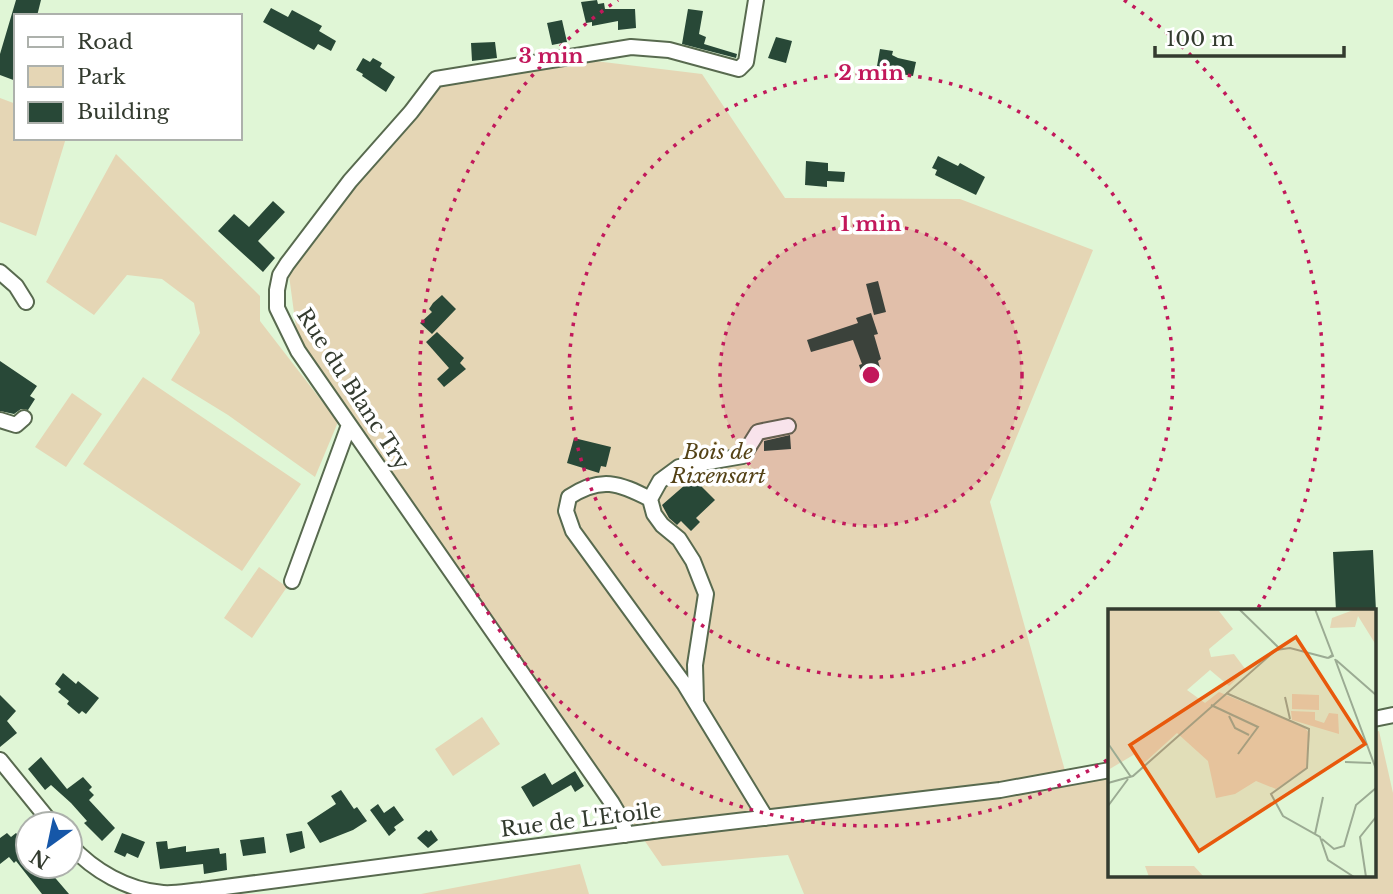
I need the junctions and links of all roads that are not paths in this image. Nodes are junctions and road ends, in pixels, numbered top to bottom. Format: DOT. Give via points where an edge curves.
graph roads {
  1 [pos="756,0"];
  2 [pos="0,272"];
  3 [pos="26,302"];
  4 [pos="24,418"];
  5 [pos="0,420"];
  6 [pos="349,425"];
  7 [pos="788,426"];
  8 [pos="650,499"];
  9 [pos="292,581"];
  10 [pos="696,702"];
  11 [pos="0,760"];
  12 [pos="1108,770"];
  13 [pos="41,810"];
  14 [pos="766,818"];
  15 [pos="626,835"];
  16 [pos="84,858"];
  17 [pos="138,891"];
  1 -- 6 [label="street, Rue du Blanc Try" via="746,62 739,69 669,50 631,47 434,80 350,181 287,264 278,283 276,300 285,327"];
  2 -- 3 [label="street"];
  4 -- 5 [label="street" via="16,425"];
  6 -- 9 [label="street"];
  6 -- 15 [label="street, Rue du Blanc Try" via="612,803"];
  7 -- 8 [label="street" via="758,432 743,456 680,467 660,481"];
  8 -- 10 [label="street" via="654,514 693,561 706,594 695,666"];
  8 -- 10 [label="street" via="608,483 583,488 569,497 566,511 573,531"];
  10 -- 14 [label="street"];
  11 -- 13 [label="street"];
  12 -- 14 [label="street, Rue de L'Etoile" via="1008,789"];
  14 -- 15 [label="street, Rue de L'Etoile"];
  15 -- 17 [label="street, Rue de L'Etoile" via="202,890"];
  16 -- 17 [label="street, Rue de L'Etoile"];
}
